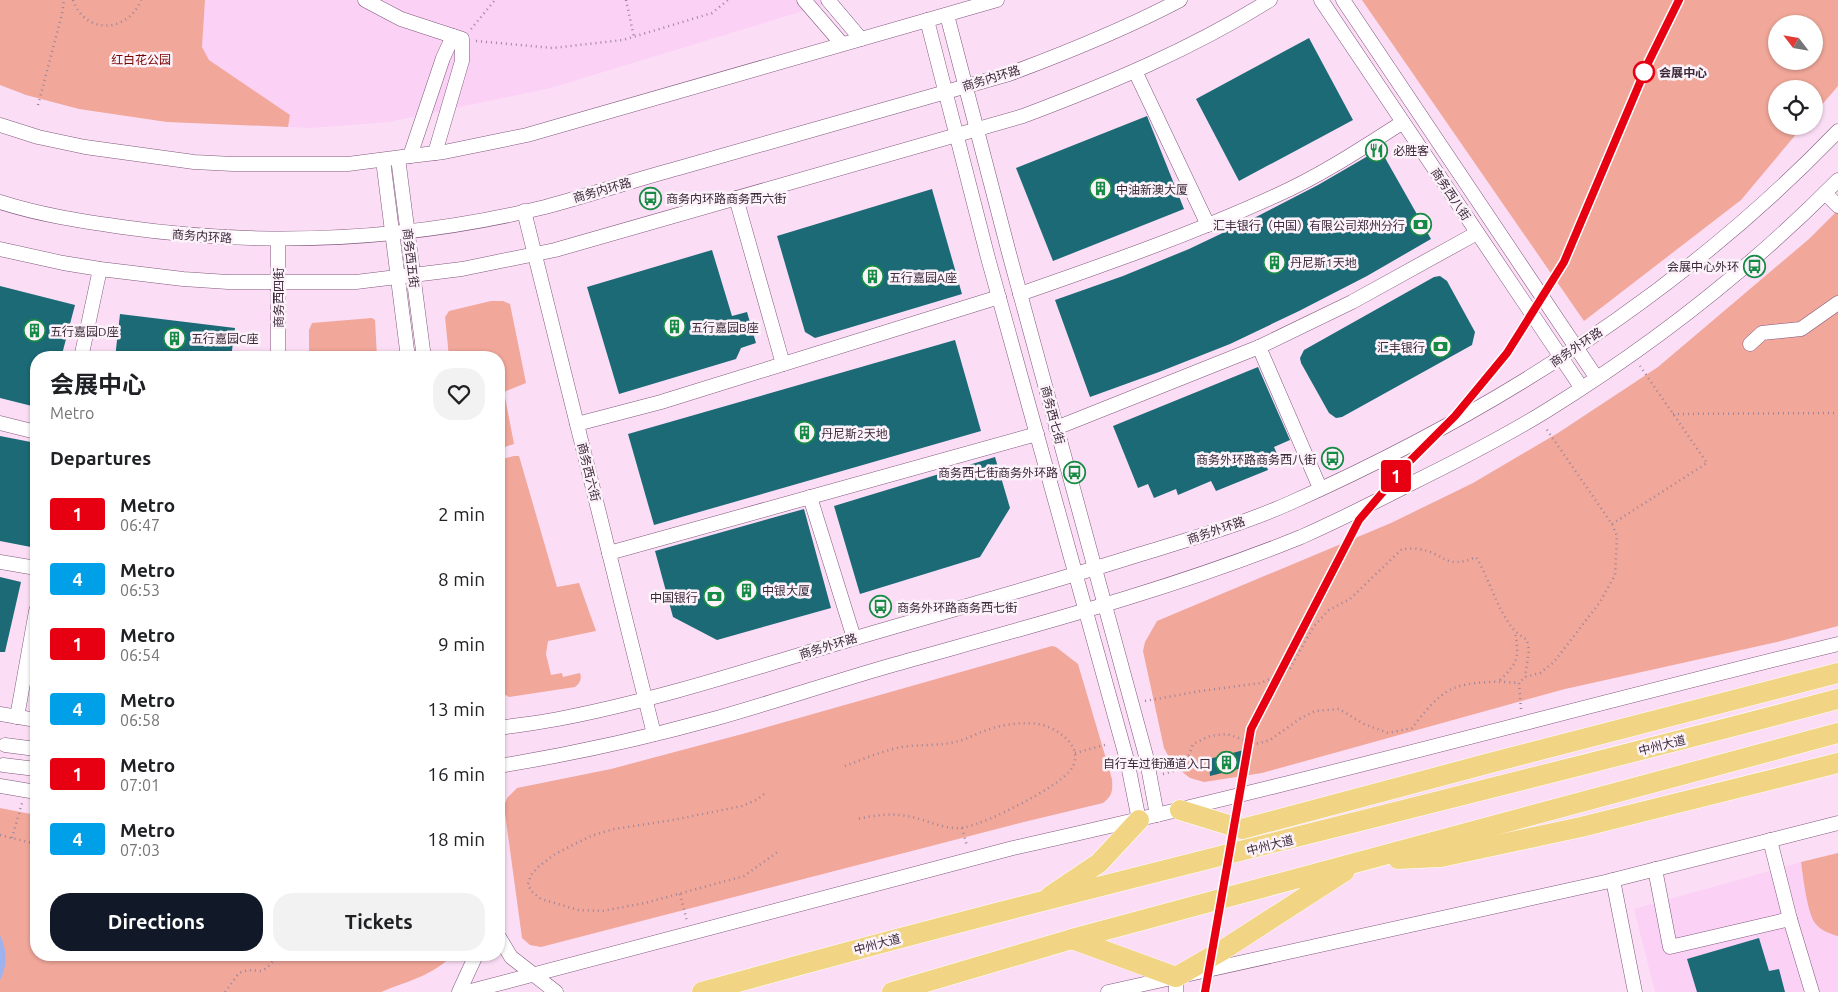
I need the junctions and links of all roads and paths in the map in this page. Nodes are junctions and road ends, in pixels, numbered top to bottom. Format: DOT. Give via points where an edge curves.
graph roads {
  1 [pos="64,0"];
  2 [pos="73,0"];
  3 [pos="141,0"];
  4 [pos="365,0"];
  5 [pos="495,0"];
  6 [pos="626,0"];
  7 [pos="728,0"];
  8 [pos="804,0"];
  9 [pos="828,0"];
  10 [pos="997,0"];
  11 [pos="1180,0"];
  12 [pos="1270,0"];
  13 [pos="1321,0"];
  14 [pos="1343,0"];
  15 [pos="947,15"];
  16 [pos="927,20"];
  17 [pos="634,37"];
  18 [pos="458,38"];
  19 [pos="861,39"];
  20 [pos="842,44"];
  21 [pos="1135,71"];
  22 [pos="966,86"];
  23 [pos="945,92"];
  24 [pos="38,105"];
  25 [pos="1403,122"];
  26 [pos="0,125"];
  27 [pos="977,129"];
  28 [pos="1838,132"];
  29 [pos="956,135"];
  30 [pos="435,153"];
  31 [pos="404,157"];
  32 [pos="383,160"];
  33 [pos="1838,180"];
  34 [pos="1825,193"];
  35 [pos="736,198"];
  36 [pos="0,202"];
  37 [pos="1838,206"];
  38 [pos="524,211"];
  39 [pos="1208,225"];
  40 [pos="408,231"];
  41 [pos="392,233"];
  42 [pos="1477,233"];
  43 [pos="278,239"];
  44 [pos="0,249"];
  45 [pos="535,254"];
  46 [pos="100,269"];
  47 [pos="413,275"];
  48 [pos="398,277"];
  49 [pos="278,283"];
  50 [pos="1020,294"];
  51 [pos="999,296"];
  52 [pos="1838,303"];
  53 [pos="1750,344"];
  54 [pos="1259,347"];
  55 [pos="1576,347"];
  56 [pos="82,351"];
  57 [pos="278,351"];
  58 [pos="407,351"];
  59 [pos="423,351"];
  60 [pos="1632,353"];
  61 [pos="1561,357"];
  62 [pos="783,364"];
  63 [pos="1596,377"];
  64 [pos="1581,387"];
  65 [pos="1838,413"];
  66 [pos="1673,414"];
  67 [pos="1537,416"];
  68 [pos="0,423"];
  69 [pos="577,424"];
  70 [pos="1056,428"];
  71 [pos="30,430"];
  72 [pos="1037,434"];
  73 [pos="1320,488"];
  74 [pos="810,497"];
  75 [pos="1612,524"];
  76 [pos="609,553"];
  77 [pos="0,562"];
  78 [pos="30,567"];
  79 [pos="1095,569"];
  80 [pos="1076,574"];
  81 [pos="1104,604"];
  82 [pos="1086,610"];
  83 [pos="1515,631"];
  84 [pos="854,638"];
  85 [pos="30,644"];
  86 [pos="1838,644"];
  87 [pos="1838,673"];
  88 [pos="1525,677"];
  89 [pos="1498,682"];
  90 [pos="1519,683"];
  91 [pos="645,698"];
  92 [pos="1838,699"];
  93 [pos="1131,704"];
  94 [pos="0,714"];
  95 [pos="17,717"];
  96 [pos="30,719"];
  97 [pos="1522,723"];
  98 [pos="505,727"];
  99 [pos="1838,733"];
  100 [pos="654,734"];
  101 [pos="1122,740"];
  102 [pos="5,745"];
  103 [pos="30,748"];
  104 [pos="1075,753"];
  105 [pos="1838,763"];
  106 [pos="3,765"];
  107 [pos="505,765"];
  108 [pos="844,766"];
  109 [pos="30,768"];
  110 [pos="1150,778"];
  111 [pos="0,786"];
  112 [pos="30,791"];
  113 [pos="30,793"];
  114 [pos="764,794"];
  115 [pos="1180,810"];
  116 [pos="1148,818"];
  117 [pos="858,819"];
  118 [pos="1838,823"];
  119 [pos="962,828"];
  120 [pos="0,835"];
  121 [pos="12,838"];
  122 [pos="1770,840"];
  123 [pos="30,842"];
  124 [pos="779,851"];
  125 [pos="971,859"];
  126 [pos="1361,861"];
  127 [pos="1655,869"];
  128 [pos="1613,880"];
  129 [pos="680,894"];
  130 [pos="1040,903"];
  131 [pos="1790,919"];
  132 [pos="690,932"];
  133 [pos="1072,939"];
  134 [pos="505,947"];
  135 [pos="273,961"];
  136 [pos="473,961"];
  137 [pos="533,974"];
  138 [pos="1176,984"];
  139 [pos="225,992"];
  140 [pos="459,992"];
  141 [pos="467,992"];
  142 [pos="556,992"];
  143 [pos="702,992"];
  144 [pos="892,992"];
  145 [pos="1108,992"];
  146 [pos="1635,992"];
  147 [pos="1812,992"];
  1 -- 24 [label="path"];
  2 -- 3 [label="path" via="84,17 108,26 132,15"];
  4 -- 18 [label="street" via="401,19"];
  5 -- 18 [label="path"];
  6 -- 17 [label="path"];
  7 -- 17 [label="path" via="712,13"];
  8 -- 20 [label="street"];
  9 -- 19 [label="street"];
  10 -- 15 [label="street"];
  11 -- 22 [label="street, 商务内环路" via="1077,48 1009,74"];
  12 -- 21 [label="street" via="1217,31"];
  13 -- 25 [label="street, 商务西八街"];
  14 -- 55 [label="street, 商务西八街"];
  15 -- 16 [label="street"];
  15 -- 22 [label="street, 商务西七街"];
  16 -- 19 [label="street"];
  16 -- 23 [label="street, 商务西七街"];
  17 -- 18 [label="path" via="553,48"];
  18 -- 30 [label="street" via="462,61"];
  18 -- 31 [label="street" via="443,58"];
  19 -- 20 [label="street"];
  20 -- 30 [label="street" via="527,135"];
  21 -- 27 [label="street" via="1023,116"];
  21 -- 39 [label="street"];
  22 -- 23 [label="street, 商务内环路"];
  22 -- 27 [label="street, 商务西七街"];
  23 -- 29 [label="street, 商务西七街"];
  23 -- 38 [label="street, 商务内环路"];
  25 -- 39 [label="street" via="1343,161 1276,196"];
  25 -- 42 [label="street, 商务西八街"];
  26 -- 32 [label="street" via="84,147 194,162 312,165"];
  27 -- 29 [label="street"];
  27 -- 50 [label="street, 商务西七街"];
  28 -- 55 [label="street, 商务外环路" via="1777,191 1705,252"];
  29 -- 35 [label="street"];
  29 -- 51 [label="street, 商务西七街"];
  30 -- 31 [label="street"];
  31 -- 32 [label="street"];
  31 -- 40 [label="street, 商务西五街"];
  32 -- 41 [label="street, 商务西五街"];
  33 -- 34 [label="street"];
  34 -- 37 [label="street"];
  34 -- 60 [label="street" via="1728,280"];
  35 -- 45 [label="street"];
  35 -- 62 [label="street"];
  36 -- 43 [label="street, 商务内环路" via="71,219 150,231"];
  38 -- 40 [label="street, 商务内环路"];
  38 -- 45 [label="street, 商务西六街"];
  39 -- 50 [label="street"];
  40 -- 41 [label="street, 商务内环路"];
  40 -- 47 [label="street, 商务西五街"];
  41 -- 43 [label="street, 商务内环路" via="353,238"];
  41 -- 48 [label="street, 商务西五街"];
  42 -- 54 [label="street" via="1352,302"];
  42 -- 61 [label="street, 商务西八街"];
  43 -- 49 [label="street, 商务西四街"];
  44 -- 46 [label="street"];
  45 -- 47 [label="street"];
  45 -- 69 [label="street, 商务西六街"];
  46 -- 49 [label="street" via="183,279"];
  46 -- 56 [label="street"];
  47 -- 48 [label="street"];
  47 -- 59 [label="street, 商务西五街"];
  48 -- 49 [label="street" via="356,282"];
  48 -- 58 [label="street, 商务西五街"];
  49 -- 57 [label="street, 商务西四街"];
  50 -- 70 [label="street, 商务西七街"];
  51 -- 62 [label="street"];
  51 -- 72 [label="street, 商务西七街"];
  52 -- 53 [label="street" via="1801,329 1762,333"];
  54 -- 70 [label="street"];
  54 -- 73 [label="street"];
  55 -- 61 [label="street, 商务外环路"];
  55 -- 63 [label="street, 商务西八街"];
  60 -- 63 [label="street"];
  60 -- 66 [label="path"];
  61 -- 64 [label="street, 商务西八街"];
  61 -- 73 [label="street, 商务外环路" via="1527,380 1420,440"];
  62 -- 69 [label="street"];
  63 -- 64 [label="street"];
  64 -- 67 [label="street"];
  65 -- 66 [label="path"];
  66 -- 75 [label="path" via="1707,463"];
  67 -- 75 [label="path"];
  67 -- 81 [label="street" via="1453,462 1301,536 1208,572"];
  68 -- 71 [label="street"];
  69 -- 76 [label="street, 商务西六街"];
  70 -- 79 [label="street, 商务西七街"];
  72 -- 74 [label="street"];
  72 -- 80 [label="street, 商务西七街"];
  73 -- 79 [label="street, 商务外环路" via="1288,504"];
  74 -- 76 [label="street"];
  74 -- 84 [label="street"];
  75 -- 88 [label="path" via="1617,536 1615,575 1600,602 1554,662 1540,673"];
  76 -- 91 [label="street, 商务西六街"];
  77 -- 78 [label="street"];
  79 -- 80 [label="street, 商务外环路"];
  79 -- 81 [label="street, 商务西七街"];
  80 -- 82 [label="street, 商务西七街"];
  80 -- 84 [label="street, 商务外环路"];
  81 -- 82 [label="street"];
  81 -- 93 [label="street, 商务西七街"];
  82 -- 100 [label="street"];
  82 -- 101 [label="street, 商务西七街"];
  83 -- 88 [label="path" via="1527,640 1529,650"];
  83 -- 89 [label="path" via="1518,652 1511,669"];
  83 -- 93 [label="path" via="1476,557 1455,564 1419,549 1402,549 1350,599 1328,610 1314,626 1289,670 1261,683"];
  84 -- 91 [label="street, 商务外环路" via="710,682"];
  85 -- 95 [label="street"];
  86 -- 97 [label="street"];
  87 -- 115 [label="highway" via="1242,829"];
  88 -- 90 [label="path"];
  89 -- 90 [label="path"];
  89 -- 110 [label="path" via="1453,688 1412,728 1388,733 1338,709 1315,712 1270,740 1256,744 1227,734 1210,736 1193,744 1184,768"];
  90 -- 97 [label="path"];
  91 -- 98 [label="street, 商务外环路" via="557,719"];
  91 -- 100 [label="street, 商务西六街"];
  92 -- 130 [label="highway, 中州大道"];
  93 -- 110 [label="street, 商务西七街"];
  94 -- 95 [label="street"];
  95 -- 96 [label="street"];
  97 -- 115 [label="street"];
  99 -- 126 [label="highway"];
  100 -- 107 [label="street"];
  101 -- 104 [label="path"];
  101 -- 116 [label="street, 商务西七街"];
  102 -- 103 [label="street"];
  104 -- 108 [label="path" via="1064,735 1056,730 1043,725 1022,724 988,730 959,741 889,750"];
  104 -- 119 [label="path" via="1076,759 1070,771 1056,784 1011,809"];
  105 -- 126 [label="highway" via="1591,825 1441,857"];
  106 -- 109 [label="street"];
  110 -- 116 [label="street, 商务西七街"];
  111 -- 112 [label="street"];
  113 -- 121 [label="path"];
  114 -- 129 [label="path" via="742,806 591,836 549,858 531,875 528,884 541,899 578,910 602,911"];
  115 -- 116 [label="street"];
  116 -- 125 [label="street"];
  116 -- 130 [label="highway" via="1098,863"];
  117 -- 119 [label="path" via="888,814"];
  118 -- 122 [label="street"];
  119 -- 125 [label="path"];
  120 -- 121 [label="path"];
  121 -- 123 [label="path"];
  122 -- 127 [label="street"];
  122 -- 131 [label="street"];
  124 -- 129 [label="path" via="744,876"];
  125 -- 132 [label="street"];
  126 -- 133 [label="highway"];
  126 -- 138 [label="highway"];
  127 -- 128 [label="street"];
  127 -- 131 [label="street" via="1670,947"];
  128 -- 138 [label="street"];
  128 -- 146 [label="street"];
  129 -- 132 [label="path"];
  130 -- 143 [label="highway, 中州大道"];
  131 -- 147 [label="street"];
  132 -- 137 [label="street"];
  133 -- 138 [label="highway"];
  133 -- 144 [label="highway"];
  134 -- 137 [label="street" via="511,957"];
  135 -- 139 [label="path" via="261,971 238,973"];
  136 -- 140 [label="street"];
  137 -- 141 [label="street"];
  137 -- 142 [label="street"];
  138 -- 145 [label="street"];
}
